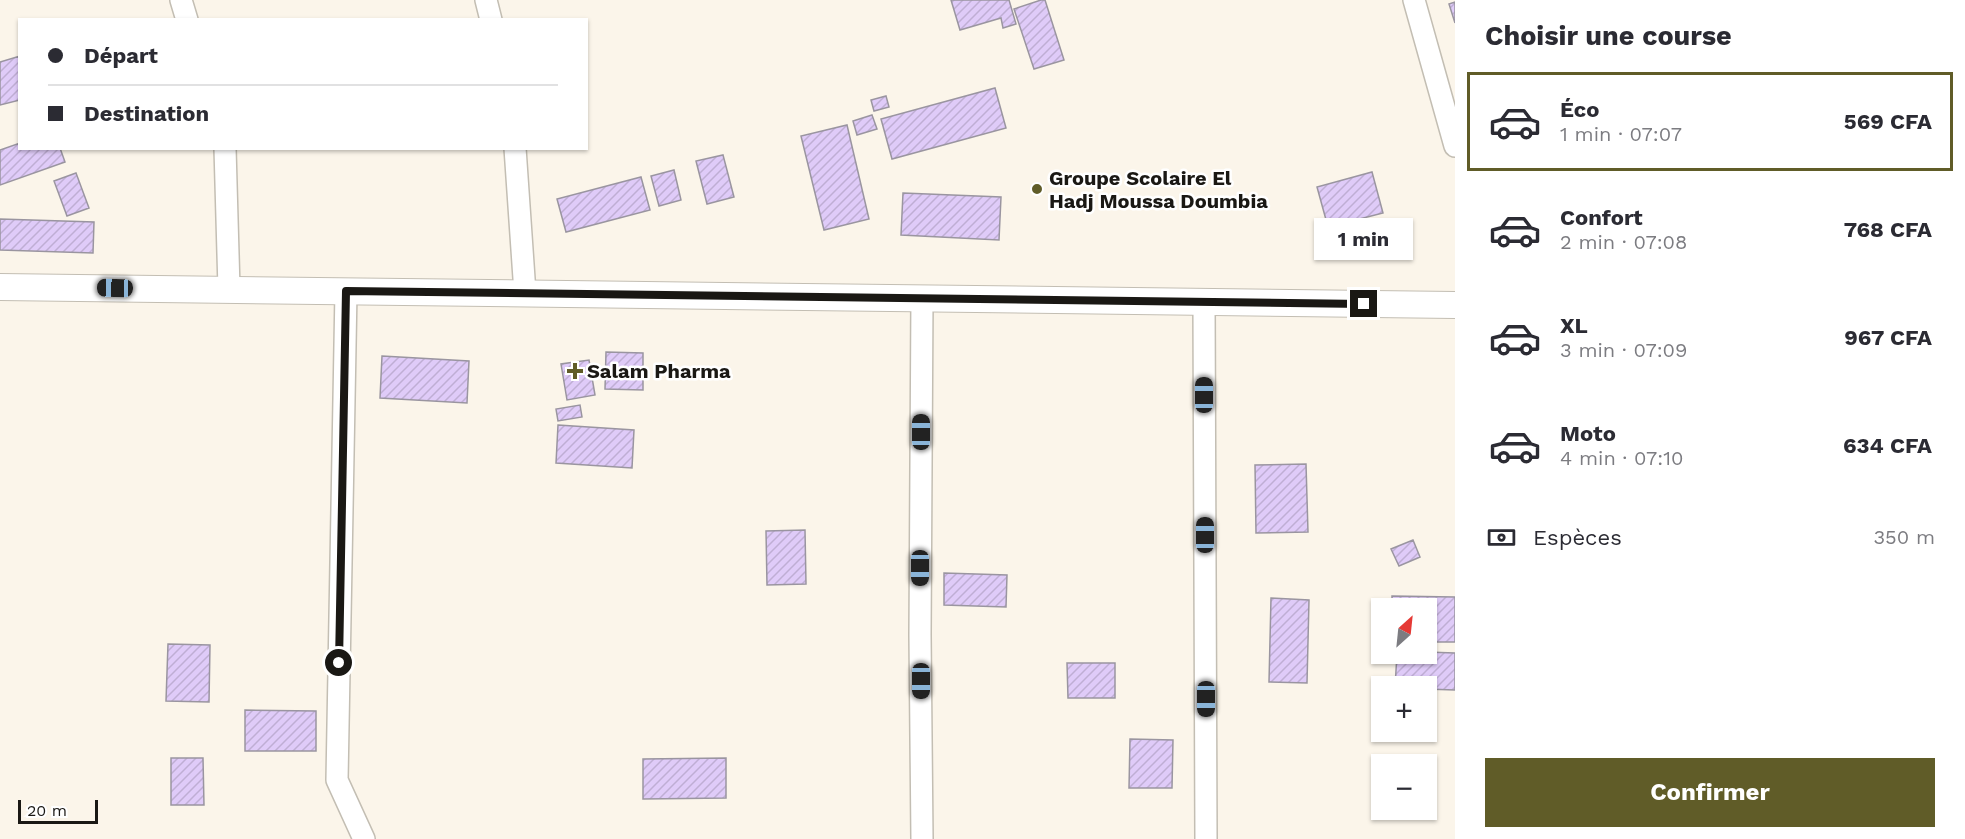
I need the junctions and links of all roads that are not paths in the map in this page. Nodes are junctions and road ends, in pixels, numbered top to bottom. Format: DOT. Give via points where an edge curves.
graph roads {
  1 [pos="181,0"];
  2 [pos="486,0"];
  3 [pos="1414,0"];
  4 [pos="186,18"];
  5 [pos="490,18"];
  6 [pos="1455,146"];
  7 [pos="225,150"];
  8 [pos="515,150"];
  9 [pos="0,287"];
  10 [pos="229,289"];
  11 [pos="346,291"];
  12 [pos="525,293"];
  13 [pos="922,297"];
  14 [pos="1204,302"];
  15 [pos="1455,305"];
  16 [pos="364,839"];
  17 [pos="922,839"];
  18 [pos="1206,839"];
  1 -- 4 [label="street"];
  2 -- 5 [label="street"];
  3 -- 6 [label="street"];
  7 -- 10 [label="street"];
  8 -- 12 [label="street"];
  9 -- 10 [label="street"];
  10 -- 11 [label="street"];
  11 -- 12 [label="street"];
  11 -- 16 [label="street" via="337,780"];
  12 -- 13 [label="street"];
  13 -- 14 [label="street"];
  13 -- 17 [label="street"];
  14 -- 15 [label="street"];
  14 -- 18 [label="street"];
}
